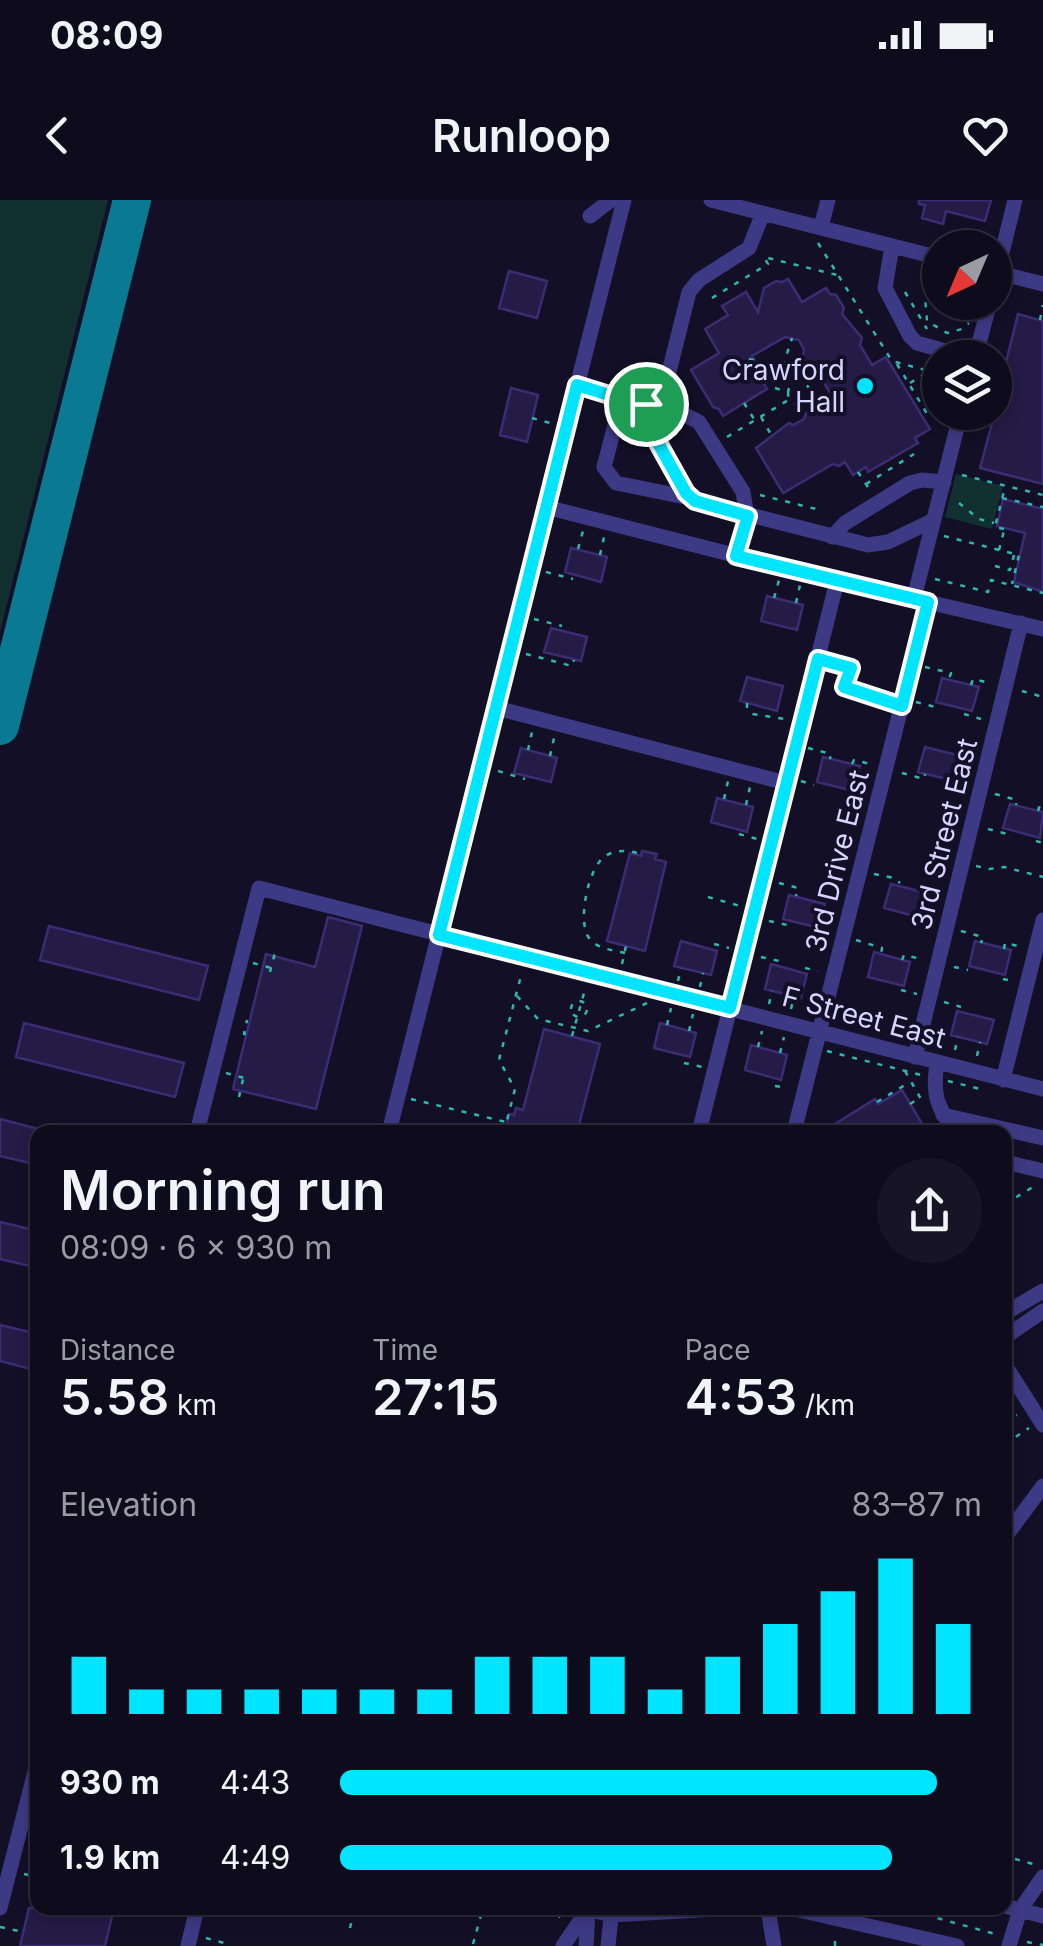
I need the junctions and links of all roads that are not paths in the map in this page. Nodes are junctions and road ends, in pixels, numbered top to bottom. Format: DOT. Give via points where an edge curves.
graph roads {
  1 [pos="612,200"];
  2 [pos="624,200"];
  3 [pos="711,200"];
  4 [pos="828,200"];
  5 [pos="1015,200"];
  6 [pos="762,213"];
  7 [pos="590,216"];
  8 [pos="814,226"];
  9 [pos="1007,230"];
  10 [pos="892,246"];
  11 [pos="922,254"];
  12 [pos="1012,278"];
  13 [pos="1043,284"];
  14 [pos="922,344"];
  15 [pos="577,385"];
  16 [pos="622,398"];
  17 [pos="655,404"];
  18 [pos="957,430"];
  19 [pos="945,477"];
  20 [pos="690,498"];
  21 [pos="546,507"];
  22 [pos="748,516"];
  23 [pos="934,520"];
  24 [pos="832,537"];
  25 [pos="736,556"];
  26 [pos="837,581"];
  27 [pos="921,600"];
  28 [pos="1021,624"];
  29 [pos="1043,629"];
  30 [pos="496,708"];
  31 [pos="786,783"];
  32 [pos="1043,920"];
  33 [pos="439,935"];
  34 [pos="730,1008"];
  35 [pos="820,1032"];
  36 [pos="915,1057"];
  37 [pos="937,1062"];
  38 [pos="1002,1080"];
  39 [pos="1043,1089"];
  40 [pos="944,1115"];
  41 [pos="199,1125"];
  42 [pos="391,1125"];
  43 [pos="701,1125"];
  44 [pos="796,1125"];
  45 [pos="950,1125"];
  46 [pos="987,1125"];
  47 [pos="1012,1131"];
  48 [pos="1043,1138"];
  49 [pos="1012,1164"];
  50 [pos="1043,1171"];
  51 [pos="1043,1291"];
  52 [pos="1012,1309"];
  53 [pos="1043,1311"];
  54 [pos="1012,1332"];
  55 [pos="1012,1375"];
  56 [pos="1042,1423"];
  57 [pos="1043,1486"];
  58 [pos="1012,1528"];
  59 [pos="30,1797"];
  60 [pos="1043,1877"];
  61 [pos="0,1908"];
  62 [pos="1012,1908"];
  63 [pos="195,1915"];
  64 [pos="584,1915"];
  65 [pos="588,1915"];
  66 [pos="611,1915"];
  67 [pos="769,1915"];
  68 [pos="821,1915"];
  69 [pos="1011,1915"];
  70 [pos="1043,1916"];
  71 [pos="1009,1942"];
  72 [pos="188,1946"];
  73 [pos="564,1946"];
  74 [pos="586,1946"];
  75 [pos="608,1946"];
  76 [pos="774,1946"];
  77 [pos="957,1946"];
  1 -- 7 [label="street"];
  2 -- 15 [label="street"];
  3 -- 6 [label="street"];
  4 -- 8 [label="street"];
  5 -- 9 [label="street"];
  6 -- 8 [label="street"];
  6 -- 17 [label="street" via="749,248 689,292 663,396"];
  8 -- 10 [label="street"];
  10 -- 11 [label="street"];
  10 -- 14 [label="street" via="885,288 910,336"];
  12 -- 13 [label="street"];
  15 -- 16 [label="street"];
  15 -- 21 [label="street"];
  16 -- 17 [label="street"];
  16 -- 20 [label="street" via="604,467 609,477"];
  17 -- 20 [label="street" via="651,423 658,443"];
  17 -- 22 [label="street" via="699,422 743,492"];
  18 -- 19 [label="street, 3rd Drive East"];
  19 -- 23 [label="street, 3rd Drive East"];
  19 -- 24 [label="street" via="910,483"];
  20 -- 22 [label="street"];
  21 -- 25 [label="street"];
  21 -- 30 [label="street"];
  22 -- 24 [label="street"];
  22 -- 25 [label="street"];
  23 -- 24 [label="street" via="878,546"];
  23 -- 27 [label="street, 3rd Drive East" via="936,539"];
  25 -- 26 [label="street"];
  26 -- 27 [label="street"];
  26 -- 31 [label="street"];
  27 -- 28 [label="street"];
  27 -- 35 [label="street, 3rd Drive East" via="912,664"];
  28 -- 29 [label="street"];
  28 -- 36 [label="street, 3rd Street East"];
  30 -- 31 [label="street"];
  30 -- 33 [label="street"];
  31 -- 34 [label="street"];
  32 -- 38 [label="street"];
  33 -- 34 [label="street, F Street East"];
  33 -- 41 [label="street, F Street East" via="259,888"];
  33 -- 42 [label="street"];
  34 -- 35 [label="street, F Street East"];
  34 -- 43 [label="street"];
  35 -- 36 [label="street, F Street East"];
  35 -- 44 [label="street, 3rd Drive East"];
  36 -- 37 [label="street, F Street East"];
  37 -- 38 [label="street, F Street East"];
  37 -- 40 [label="street" via="933,1089"];
  38 -- 39 [label="street, F Street East"];
  40 -- 45 [label="street"];
  40 -- 46 [label="street"];
  47 -- 48 [label="street"];
  49 -- 50 [label="street"];
  51 -- 52 [label="street"];
  53 -- 54 [label="street"];
  55 -- 56 [label="street"];
  57 -- 58 [label="street"];
  59 -- 61 [label="street"];
  60 -- 62 [label="street"];
  62 -- 70 [label="street"];
  63 -- 72 [label="street"];
  64 -- 73 [label="street"];
  65 -- 74 [label="street"];
  66 -- 75 [label="street"];
  67 -- 76 [label="street"];
  68 -- 77 [label="street"];
  69 -- 71 [label="street"];
}
